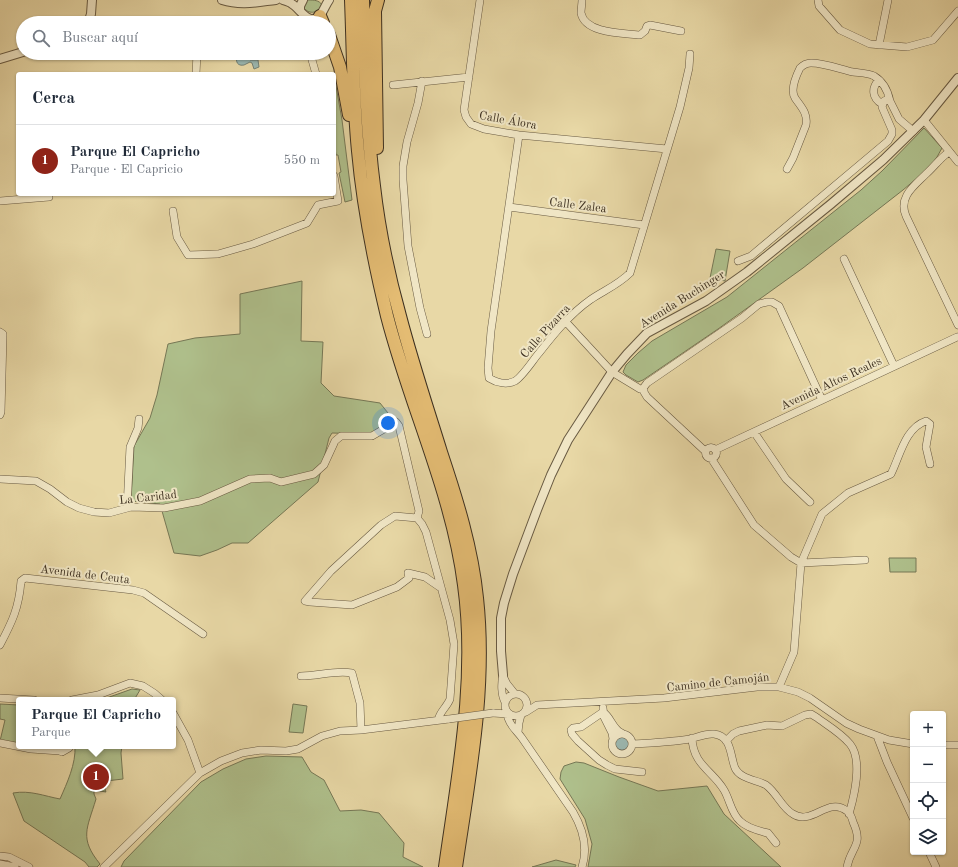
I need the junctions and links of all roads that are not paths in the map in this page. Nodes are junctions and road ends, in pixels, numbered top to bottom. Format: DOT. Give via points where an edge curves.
graph roads {
  1 [pos="92,0"];
  2 [pos="222,0"];
  3 [pos="276,0"];
  4 [pos="283,0"];
  5 [pos="303,0"];
  6 [pos="321,0"];
  7 [pos="329,0"];
  8 [pos="351,0"];
  9 [pos="363,0"];
  10 [pos="378,0"];
  11 [pos="480,0"];
  12 [pos="582,0"];
  13 [pos="818,0"];
  14 [pos="888,0"];
  15 [pos="300,10"];
  16 [pos="958,11"];
  17 [pos="91,16"];
  18 [pos="307,16"];
  19 [pos="317,16"];
  20 [pos="317,16"];
  21 [pos="681,31"];
  22 [pos="879,45"];
  23 [pos="16,54"];
  24 [pos="690,54"];
  25 [pos="336,55"];
  26 [pos="0,58"];
  27 [pos="197,60"];
  28 [pos="312,60"];
  29 [pos="196,72"];
  30 [pos="315,72"];
  31 [pos="469,76"];
  32 [pos="958,78"];
  33 [pos="879,80"];
  34 [pos="422,81"];
  35 [pos="393,85"];
  36 [pos="890,101"];
  37 [pos="882,104"];
  38 [pos="924,120"];
  39 [pos="912,131"];
  40 [pos="519,135"];
  41 [pos="667,149"];
  42 [pos="358,151"];
  43 [pos="949,152"];
  44 [pos="958,162"];
  45 [pos="787,169"];
  46 [pos="373,185"];
  47 [pos="336,188"];
  48 [pos="49,198"];
  49 [pos="0,200"];
  50 [pos="509,207"];
  51 [pos="173,211"];
  52 [pos="644,225"];
  53 [pos="844,259"];
  54 [pos="738,261"];
  55 [pos="566,322"];
  56 [pos="958,325"];
  57 [pos="0,332"];
  58 [pos="427,334"];
  59 [pos="958,336"];
  60 [pos="894,366"];
  61 [pos="612,372"];
  62 [pos="644,389"];
  63 [pos="822,400"];
  64 [pos="0,415"];
  65 [pos="139,419"];
  66 [pos="754,432"];
  67 [pos="715,450"];
  68 [pos="705,451"];
  69 [pos="711,458"];
  70 [pos="930,464"];
  71 [pos="0,479"];
  72 [pos="810,502"];
  73 [pos="127,508"];
  74 [pos="416,518"];
  75 [pos="865,560"];
  76 [pos="801,563"];
  77 [pos="441,588"];
  78 [pos="313,591"];
  79 [pos="320,603"];
  80 [pos="203,634"];
  81 [pos="0,645"];
  82 [pos="503,675"];
  83 [pos="301,676"];
  84 [pos="780,687"];
  85 [pos="515,694"];
  86 [pos="88,697"];
  87 [pos="159,697"];
  88 [pos="0,698"];
  89 [pos="16,699"];
  90 [pos="526,701"];
  91 [pos="603,702"];
  92 [pos="505,703"];
  93 [pos="537,705"];
  94 [pos="603,712"];
  95 [pos="493,713"];
  96 [pos="509,714"];
  97 [pos="523,714"];
  98 [pos="176,718"];
  99 [pos="438,720"];
  100 [pos="361,730"];
  101 [pos="518,732"];
  102 [pos="622,733"];
  103 [pos="877,736"];
  104 [pos="692,738"];
  105 [pos="613,739"];
  106 [pos="726,741"];
  107 [pos="0,743"];
  108 [pos="633,744"];
  109 [pos="910,744"];
  110 [pos="946,745"];
  111 [pos="958,745"];
  112 [pos="16,746"];
  113 [pos="31,749"];
  114 [pos="67,749"];
  115 [pos="642,772"];
  116 [pos="200,773"];
  117 [pos="458,812"];
  118 [pos="910,812"];
  119 [pos="850,814"];
  120 [pos="776,843"];
  121 [pos="930,855"];
  122 [pos="0,856"];
  123 [pos="0,864"];
  124 [pos="110,864"];
  125 [pos="15,867"];
  126 [pos="29,867"];
  127 [pos="104,867"];
  128 [pos="445,867"];
  129 [pos="456,867"];
  130 [pos="582,867"];
  131 [pos="847,867"];
  132 [pos="936,867"];
  1 -- 17 [label="street"];
  2 -- 3 [label="street" via="246,4"];
  4 -- 15 [label="street"];
  5 -- 15 [label="street"];
  6 -- 19 [label="street" via="324,4"];
  7 -- 20 [label="street"];
  8 -- 42 [label="highway"];
  9 -- 46 [label="highway" via="366,108"];
  10 -- 46 [label="highway" via="375,11 377,164"];
  11 -- 31 [label="street, Calle Álora"];
  12 -- 21 [label="street" via="583,18 591,27 598,30 640,35 650,25"];
  13 -- 22 [label="street" via="819,6 840,30 870,44"];
  14 -- 22 [label="street"];
  15 -- 18 [label="street"];
  16 -- 22 [label="street" via="933,40 907,47"];
  23 -- 26 [label="street"];
  24 -- 41 [label="street, Calle Pizarra" via="682,99"];
  25 -- 42 [label="highway" via="351,131"];
  27 -- 29 [label="street"];
  28 -- 30 [label="street"];
  31 -- 34 [label="street"];
  31 -- 40 [label="street, Calle Álora" via="464,110 471,124"];
  32 -- 38 [label="street, Avenida Buchinger"];
  33 -- 36 [label="street" via="885,86"];
  33 -- 37 [label="street" via="873,90 876,99"];
  33 -- 45 [label="street" via="871,75 814,63 804,64 794,83 793,93 803,108 807,121"];
  34 -- 35 [label="street"];
  34 -- 58 [label="street" via="407,142 403,180 408,246"];
  36 -- 37 [label="street" via="886,100"];
  36 -- 39 [label="street" via="899,118"];
  37 -- 54 [label="street" via="892,130 888,141 751,256"];
  38 -- 39 [label="street, Avenida Buchinger"];
  38 -- 43 [label="street"];
  39 -- 61 [label="street, Avenida Buchinger" via="883,160 747,272 706,301 647,333"];
  40 -- 41 [label="street, Calle Álora"];
  40 -- 50 [label="street, Calle Pizarra"];
  41 -- 52 [label="street, Calle Pizarra"];
  42 -- 117 [label="highway" via="368,228 388,318 445,499 464,584 469,635 468,681"];
  43 -- 44 [label="street"];
  43 -- 56 [label="street" via="911,188 904,206 906,216"];
  46 -- 117 [label="highway" via="385,256 400,317 460,512 477,597 480,675 476,725"];
  47 -- 51 [label="street" via="338,201 318,205 307,223 253,244 218,254 188,254 178,237"];
  48 -- 49 [label="street"];
  50 -- 52 [label="street, Calle Zalea"];
  50 -- 55 [label="street, Calle Pizarra" via="491,331 489,378 495,382 515,381"];
  52 -- 55 [label="street, Calle Pizarra" via="630,273 589,300"];
  53 -- 60 [label="street"];
  55 -- 61 [label="street"];
  57 -- 64 [label="street" via="3,336"];
  59 -- 60 [label="street, Avenida Altos Reales"];
  60 -- 63 [label="street, Avenida Altos Reales"];
  61 -- 62 [label="street"];
  61 -- 82 [label="street, Avenida Buchinger" via="568,440 540,503 519,560 501,618"];
  62 -- 63 [label="street" via="647,383 744,315 762,303 772,302 779,306"];
  62 -- 68 [label="street" via="647,397"];
  63 -- 66 [label="street, Avenida Altos Reales"];
  65 -- 73 [label="street" via="130,447"];
  66 -- 67 [label="street, Avenida Altos Reales"];
  66 -- 72 [label="street" via="786,479"];
  67 -- 68 [label="street" via="710,447"];
  67 -- 69 [label="street" via="716,454"];
  68 -- 69 [label="street" via="706,456"];
  69 -- 76 [label="street" via="754,524"];
  70 -- 76 [label="street" via="926,447 930,424 926,421 919,423 904,441 891,474 848,493 822,514"];
  71 -- 73 [label="street, La Caridad" via="36,481 67,502 94,512 109,513"];
  73 -- 74 [label="street, La Caridad" via="164,508 200,501 250,480 270,478 281,482 314,474 324,465 335,441 341,436 372,436 396,422 419,511"];
  74 -- 77 [label="street" via="426,532"];
  74 -- 78 [label="street" via="395,516 381,526"];
  75 -- 76 [label="street"];
  76 -- 84 [label="street" via="794,652"];
  77 -- 79 [label="street" via="425,577 408,573 409,578 397,587 352,605"];
  77 -- 99 [label="street" via="454,648 450,698"];
  78 -- 79 [label="street"];
  78 -- 79 [label="street" via="305,601"];
  80 -- 81 [label="street, Avenida de Ceuta" via="144,593 25,578 21,581 20,599 13,620"];
  82 -- 85 [label="street, Avenida Buchinger"];
  82 -- 92 [label="street, Avenida Buchinger"];
  83 -- 100 [label="street" via="342,671 352,673 360,703"];
  84 -- 91 [label="street, Camino de Camoján"];
  84 -- 103 [label="street, Camino de Camoján" via="804,695 846,723"];
  85 -- 90 [label="street" via="523,696"];
  85 -- 92 [label="street" via="508,697"];
  86 -- 87 [label="street" via="130,683 143,686"];
  88 -- 89 [label="street"];
  90 -- 93 [label="street, Camino de Camoján"];
  90 -- 97 [label="street" via="527,706"];
  91 -- 93 [label="street, Camino de Camoján"];
  91 -- 94 [label="street"];
  92 -- 95 [label="street"];
  92 -- 96 [label="street" via="505,709"];
  93 -- 97 [label="street, Camino de Camoján"];
  94 -- 102 [label="street"];
  94 -- 105 [label="street"];
  94 -- 115 [label="street" via="582,727 573,728 572,734 607,765 615,769"];
  95 -- 96 [label="street"];
  95 -- 99 [label="street, bridge"];
  96 -- 97 [label="street" via="516,717"];
  96 -- 101 [label="street" via="509,721"];
  97 -- 101 [label="street"];
  98 -- 116 [label="street" via="188,740"];
  99 -- 100 [label="street"];
  100 -- 116 [label="street" via="340,731 322,736 298,749 242,753"];
  101 -- 130 [label="street" via="580,824 584,844"];
  102 -- 105 [label="street"];
  102 -- 108 [label="street" via="630,737"];
  103 -- 109 [label="street, Camino de Camoján"];
  103 -- 118 [label="street"];
  104 -- 106 [label="street" via="714,734"];
  104 -- 108 [label="street"];
  104 -- 120 [label="street" via="698,759 721,785 735,815 746,825 768,833"];
  105 -- 108 [label="street" via="613,748 619,754 628,752"];
  106 -- 119 [label="street" via="730,746 735,768 740,774 768,787 792,814 808,817 832,807 848,811"];
  106 -- 119 [label="street" via="739,731 763,726 782,726 811,714 849,742 853,748 856,775"];
  107 -- 112 [label="street"];
  110 -- 111 [label="street"];
  113 -- 114 [label="street" via="62,752"];
  116 -- 124 [label="street"];
  117 -- 128 [label="highway"];
  117 -- 129 [label="highway"];
  119 -- 131 [label="street" via="858,832 858,840"];
  121 -- 132 [label="street"];
  122 -- 126 [label="street" via="9,857"];
  123 -- 125 [label="street"];
  124 -- 127 [label="street"];
}
